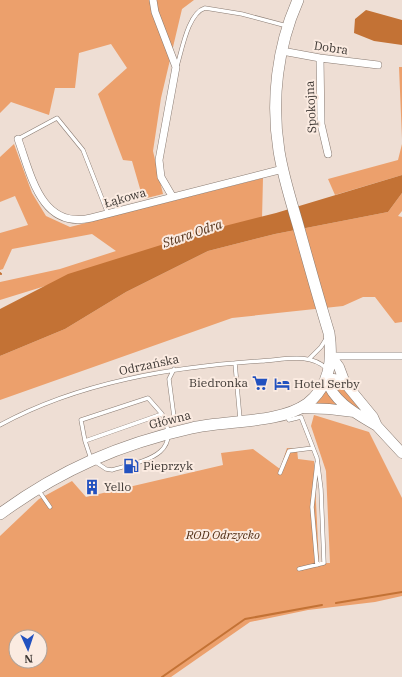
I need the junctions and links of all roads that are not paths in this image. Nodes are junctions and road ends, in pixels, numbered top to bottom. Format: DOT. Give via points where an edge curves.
graph roads {
  1 [pos="153,0"];
  2 [pos="298,0"];
  3 [pos="288,26"];
  4 [pos="282,52"];
  5 [pos="320,58"];
  6 [pos="378,65"];
  7 [pos="176,67"];
  8 [pos="18,139"];
  9 [pos="328,154"];
  10 [pos="283,169"];
  11 [pos="172,196"];
  12 [pos="108,214"];
  13 [pos="329,333"];
  14 [pos="331,356"];
  15 [pos="402,356"];
  16 [pos="310,358"];
  17 [pos="235,363"];
  18 [pos="174,369"];
  19 [pos="328,375"];
  20 [pos="345,383"];
  21 [pos="300,408"];
  22 [pos="354,412"];
  23 [pos="162,414"];
  24 [pos="285,414"];
  25 [pos="174,417"];
  26 [pos="240,420"];
  27 [pos="0,425"];
  28 [pos="378,426"];
  29 [pos="169,433"];
  30 [pos="85,441"];
  31 [pos="313,448"];
  32 [pos="402,453"];
  33 [pos="91,459"];
  34 [pos="318,461"];
  35 [pos="280,473"];
  36 [pos="37,488"];
  37 [pos="50,507"];
  38 [pos="0,514"];
  39 [pos="317,565"];
  40 [pos="299,569"];
  1 -- 7 [label="street" via="155,12"];
  2 -- 3 [label="main road, Główna"];
  3 -- 4 [label="main road, Główna"];
  3 -- 7 [label="lane" via="242,14 205,8 199,10 190,24"];
  4 -- 5 [label="street, Dobra"];
  4 -- 10 [label="main road, Główna" via="277,79 276,112 277,137"];
  5 -- 6 [label="street, Dobra"];
  5 -- 9 [label="street, Spokojna" via="321,124"];
  7 -- 11 [label="street" via="159,160 161,177"];
  8 -- 12 [label="street, Łąkowa" via="39,193 55,215 78,220"];
  8 -- 12 [label="lane" via="57,118 83,150"];
  10 -- 11 [label="street, Łąkowa"];
  10 -- 13 [label="main road, Główna"];
  11 -- 12 [label="street, Łąkowa"];
  13 -- 14 [label="main road, Główna"];
  13 -- 16 [label="lane" via="321,347"];
  14 -- 15 [label="street"];
  14 -- 19 [label="main road, Główna"];
  14 -- 20 [label="main road" via="339,367"];
  16 -- 17 [label="lane, Odrzańska"];
  16 -- 19 [label="lane" via="319,363"];
  17 -- 18 [label="lane, Odrzańska"];
  17 -- 26 [label="lane"];
  18 -- 25 [label="lane" via="169,379"];
  18 -- 27 [label="lane, Odrzańska" via="68,396"];
  19 -- 20 [label="main road"];
  19 -- 21 [label="main road, Główna" via="316,396"];
  19 -- 22 [label="main road" via="333,393"];
  20 -- 28 [label="main road"];
  21 -- 22 [label="main road"];
  21 -- 24 [label="main road, Główna"];
  22 -- 28 [label="main road"];
  23 -- 29 [label="lane"];
  23 -- 30 [label="lane"];
  23 -- 30 [label="lane" via="148,398 81,420"];
  24 -- 26 [label="main road, Główna"];
  24 -- 31 [label="lane" via="289,420 301,417"];
  26 -- 29 [label="main road, Główna"];
  28 -- 32 [label="main road"];
  29 -- 33 [label="main road, Główna"];
  29 -- 33 [label="lane" via="168,444 153,457 112,470"];
  30 -- 33 [label="lane"];
  31 -- 34 [label="lane"];
  31 -- 35 [label="lane" via="288,451"];
  33 -- 36 [label="main road, Główna"];
  34 -- 39 [label="lane" via="312,507"];
  34 -- 39 [label="lane" via="324,563"];
  36 -- 37 [label="lane"];
  36 -- 38 [label="main road, Główna"];
  39 -- 40 [label="lane"];
}
